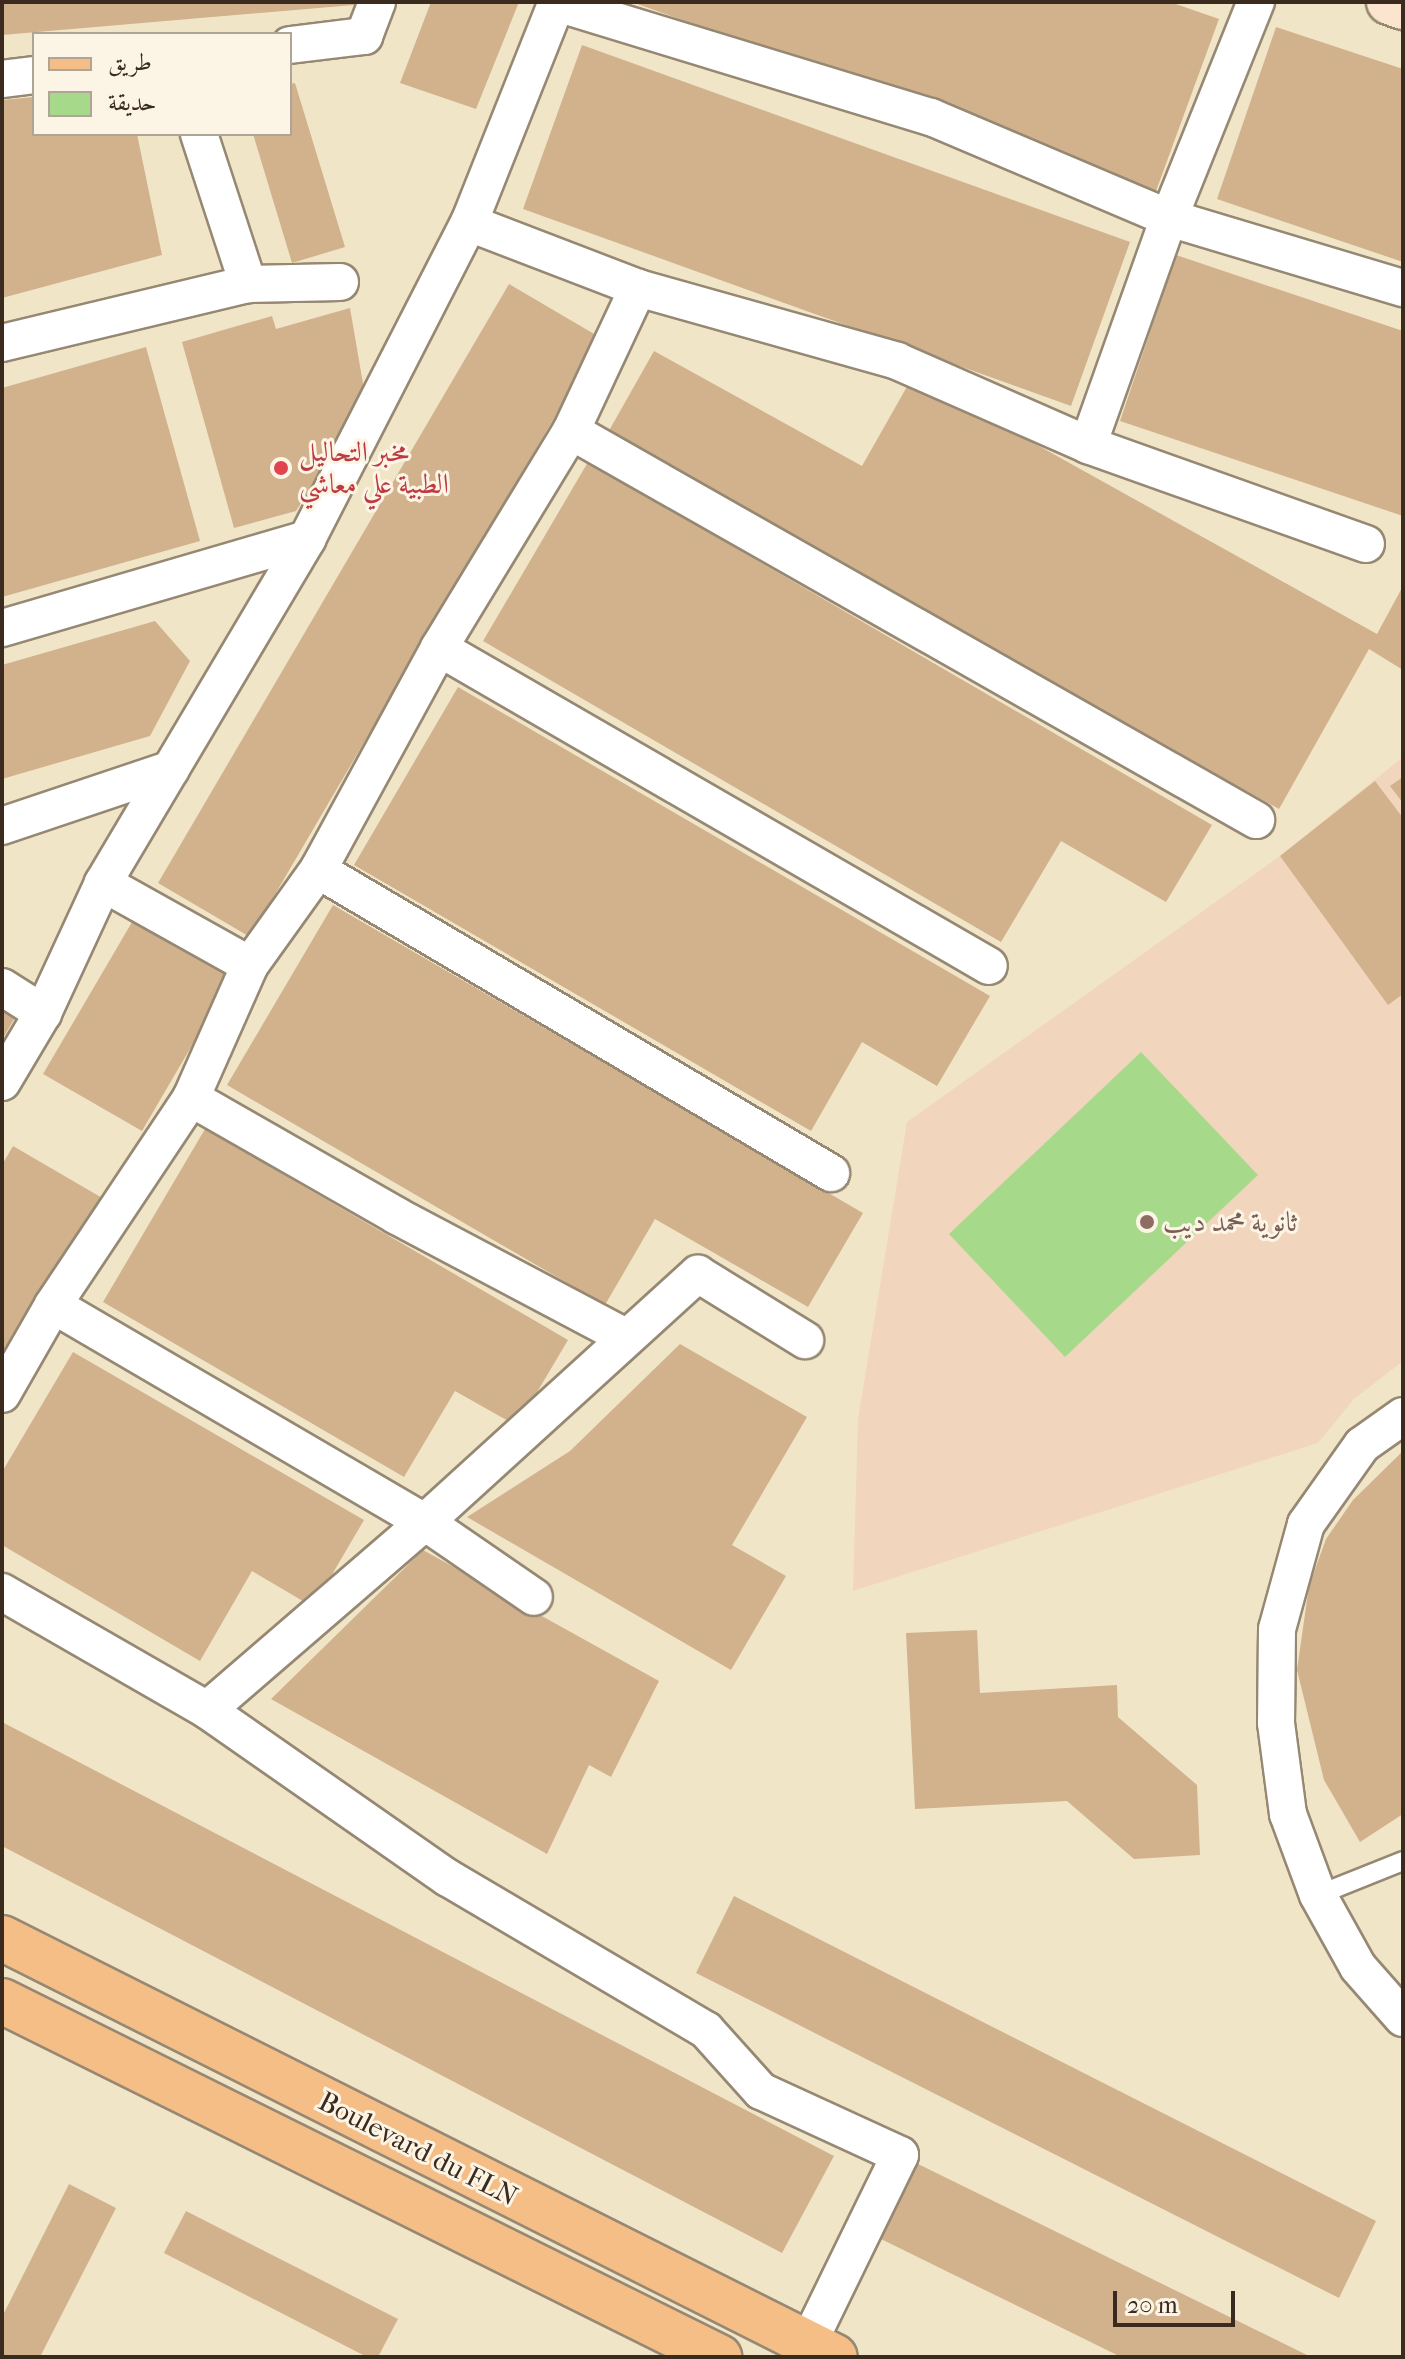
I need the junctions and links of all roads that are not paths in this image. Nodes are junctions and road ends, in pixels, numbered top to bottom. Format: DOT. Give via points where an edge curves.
graph roads {
  1 [pos="377,2"];
  2 [pos="1256,2"];
  3 [pos="1389,2"];
  4 [pos="557,3"];
  5 [pos="1403,7"];
  6 [pos="292,45"];
  7 [pos="32,75"];
  8 [pos="2,79"];
  9 [pos="200,136"];
  10 [pos="1169,218"];
  11 [pos="469,223"];
  12 [pos="340,282"];
  13 [pos="248,284"];
  14 [pos="638,288"];
  15 [pos="1403,288"];
  16 [pos="2,343"];
  17 [pos="571,431"];
  18 [pos="1088,445"];
  19 [pos="307,539"];
  20 [pos="1366,544"];
  21 [pos="2,628"];
  22 [pos="439,648"];
  23 [pos="171,769"];
  24 [pos="1256,820"];
  25 [pos="2,826"];
  26 [pos="318,870"];
  27 [pos="103,883"];
  28 [pos="250,965"];
  29 [pos="989,966"];
  30 [pos="2,987"];
  31 [pos="43,1013"];
  32 [pos="2,1082"];
  33 [pos="191,1098"];
  34 [pos="831,1173"];
  35 [pos="53,1305"];
  36 [pos="626,1337"];
  37 [pos="805,1340"];
  38 [pos="2,1394"];
  39 [pos="1403,1416"];
  40 [pos="425,1522"];
  41 [pos="2,1592"];
  42 [pos="534,1597"];
  43 [pos="207,1710"];
  44 [pos="1403,1861"];
  45 [pos="1318,1895"];
  46 [pos="2,1938"];
  47 [pos="2,2001"];
  48 [pos="1403,2018"];
  49 [pos="822,2351"];
  50 [pos="719,2357"];
  1 -- 6 [label="street" via="364,36"];
  2 -- 10 [label="street"];
  3 -- 5 [label="street"];
  4 -- 10 [label="street" via="931,117"];
  4 -- 11 [label="street"];
  7 -- 8 [label="street"];
  9 -- 13 [label="street"];
  10 -- 15 [label="street"];
  10 -- 18 [label="street"];
  11 -- 14 [label="street"];
  11 -- 19 [label="street"];
  12 -- 13 [label="street"];
  13 -- 16 [label="street"];
  14 -- 17 [label="street"];
  14 -- 18 [label="street" via="897,361"];
  17 -- 22 [label="street"];
  17 -- 24 [label="street"];
  18 -- 20 [label="street"];
  19 -- 21 [label="street"];
  19 -- 23 [label="street"];
  22 -- 26 [label="street"];
  22 -- 29 [label="street"];
  23 -- 25 [label="street"];
  23 -- 27 [label="street"];
  26 -- 28 [label="street"];
  26 -- 34 [label="street"];
  27 -- 28 [label="street"];
  27 -- 31 [label="street"];
  28 -- 33 [label="street"];
  30 -- 31 [label="street"];
  31 -- 32 [label="street"];
  33 -- 35 [label="street"];
  33 -- 36 [label="street" via="397,1216"];
  35 -- 38 [label="street"];
  35 -- 40 [label="street"];
  36 -- 37 [label="street" via="698,1274"];
  36 -- 40 [label="street"];
  39 -- 45 [label="street" via="1362,1445 1306,1524 1277,1629 1276,1723 1288,1814"];
  40 -- 42 [label="street"];
  40 -- 43 [label="street"];
  41 -- 43 [label="street"];
  43 -- 49 [label="street" via="448,1878 706,2030 761,2091 900,2155"];
  44 -- 45 [label="lane"];
  45 -- 48 [label="street" via="1358,1967"];
  46 -- 49 [label="main road, Boulevard du FLN"];
  47 -- 50 [label="main road, Boulevard du FLN"];
}
